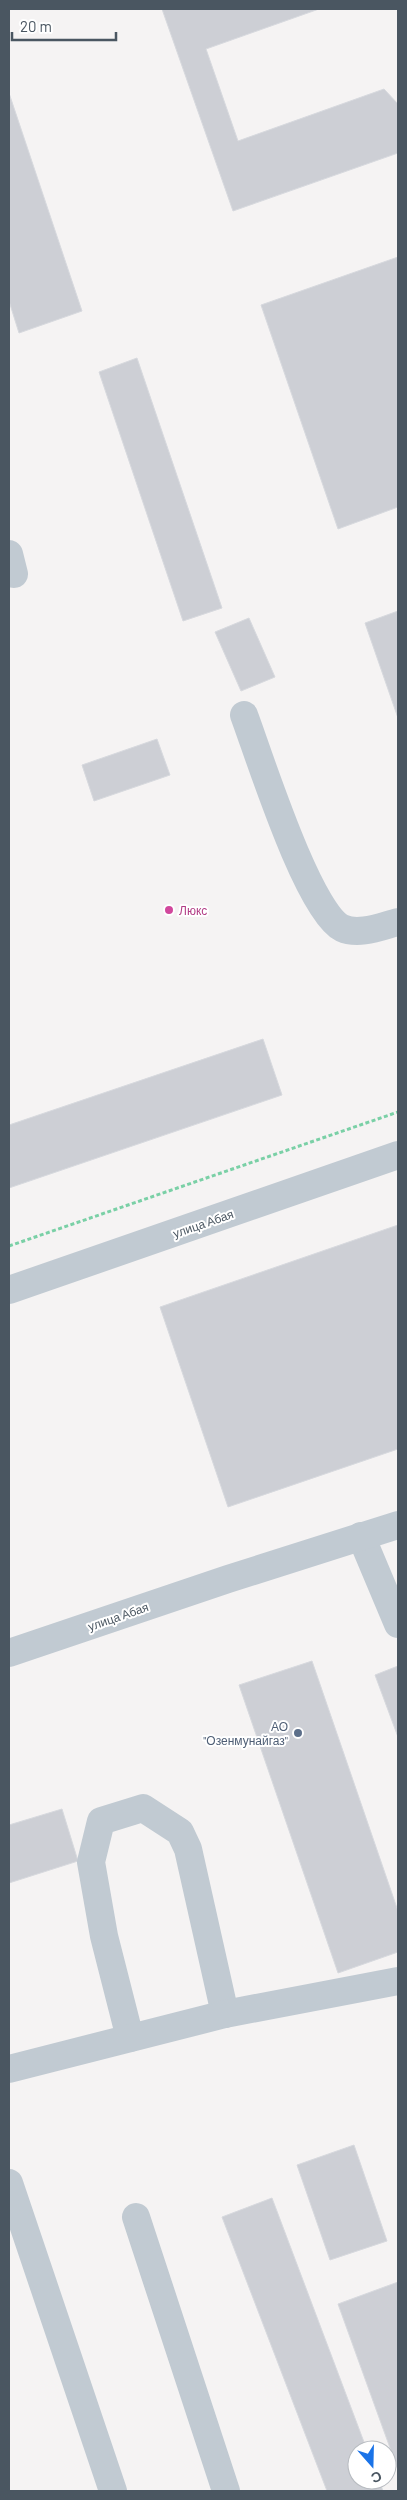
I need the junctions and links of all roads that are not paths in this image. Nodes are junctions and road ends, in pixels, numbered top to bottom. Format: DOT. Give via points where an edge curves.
graph roads {
  1 [pos="244,715"];
  2 [pos="398,922"];
  3 [pos="398,1155"];
  4 [pos="9,1290"];
  5 [pos="398,1525"];
  6 [pos="361,1536"];
  7 [pos="398,1624"];
  8 [pos="9,1653"];
  9 [pos="398,1981"];
  10 [pos="225,2014"];
  11 [pos="130,2038"];
  12 [pos="9,2069"];
  13 [pos="9,2183"];
  14 [pos="136,2217"];
  15 [pos="113,2491"];
  16 [pos="226,2491"];
  1 -- 2 [label="street" via="299,858 324,910 342,928 361,931"];
  3 -- 4 [label="street, улица Абая"];
  5 -- 6 [label="street, улица Абая"];
  6 -- 7 [label="street"];
  6 -- 8 [label="street, улица Абая"];
  9 -- 10 [label="street"];
  10 -- 11 [label="street"];
  10 -- 11 [label="street" via="188,1849 180,1832 143,1808 101,1821 91,1862 104,1936"];
  11 -- 12 [label="street"];
  13 -- 15 [label="street"];
  14 -- 16 [label="street"];
}
